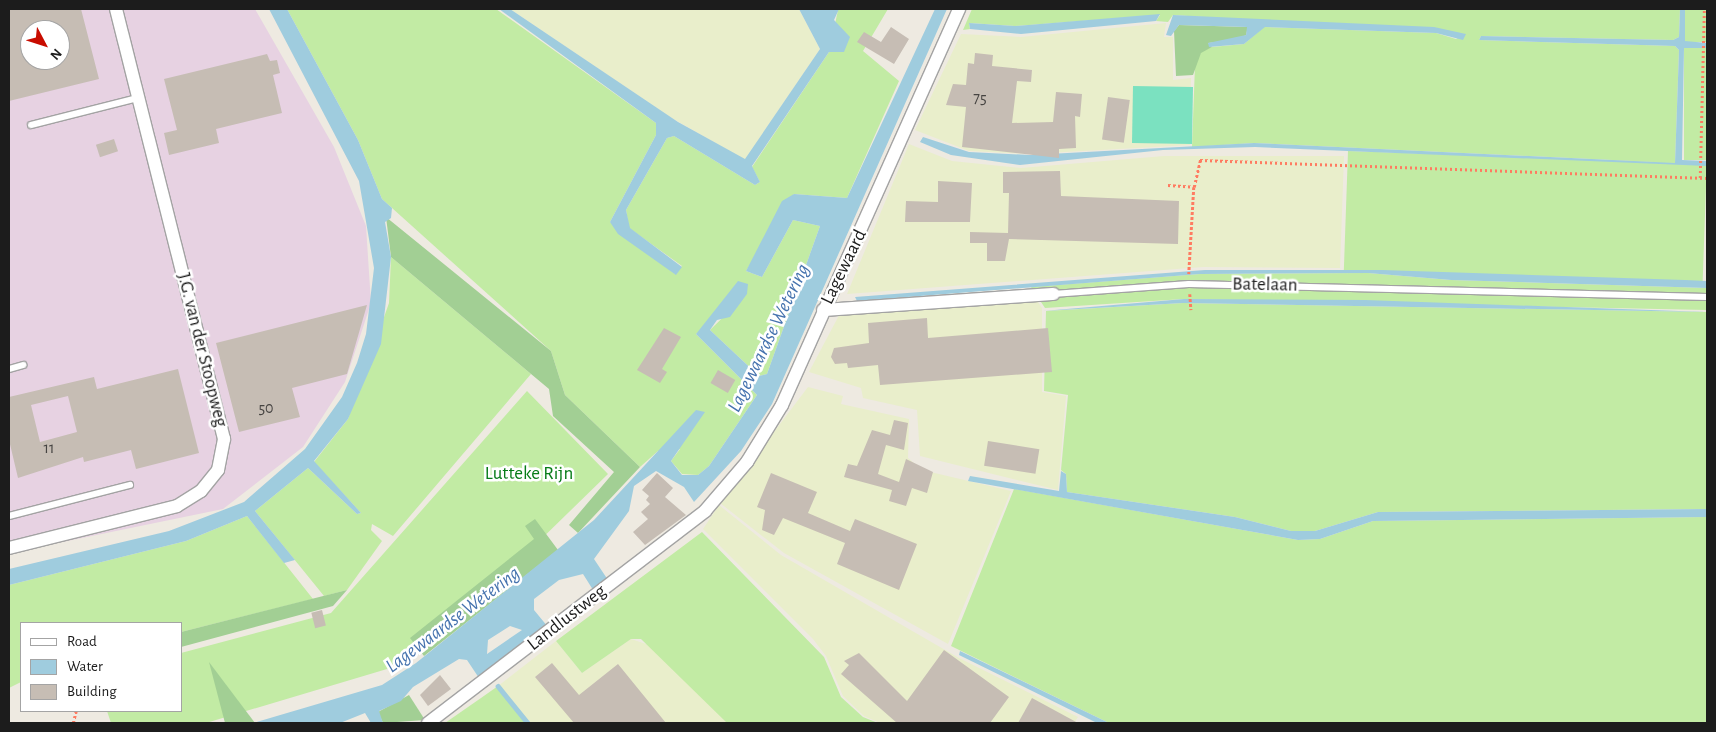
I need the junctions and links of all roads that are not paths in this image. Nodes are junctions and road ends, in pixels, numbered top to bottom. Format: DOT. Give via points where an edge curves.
graph roads {
  1 [pos="116,9"];
  2 [pos="959,9"];
  3 [pos="138,98"];
  4 [pos="31,125"];
  5 [pos="1053,294"];
  6 [pos="1707,297"];
  7 [pos="823,310"];
  8 [pos="23,365"];
  9 [pos="9,369"];
  10 [pos="130,485"];
  11 [pos="705,511"];
  12 [pos="9,516"];
  13 [pos="9,548"];
  14 [pos="428,723"];
  1 -- 3 [label="street, J.G. van der Stoopweg"];
  2 -- 7 [label="street, Lagewaard" via="882,191"];
  3 -- 4 [label="lane"];
  3 -- 13 [label="street, J.G. van der Stoopweg" via="224,439 218,470 201,491 177,506"];
  5 -- 6 [label="lane, Batelaan" via="1199,284"];
  5 -- 7 [label="street, Batelaan"];
  7 -- 11 [label="street, Lagewaard" via="772,424 748,462"];
  8 -- 9 [label="lane"];
  10 -- 12 [label="lane"];
  11 -- 14 [label="street, Landlustweg"];
}
